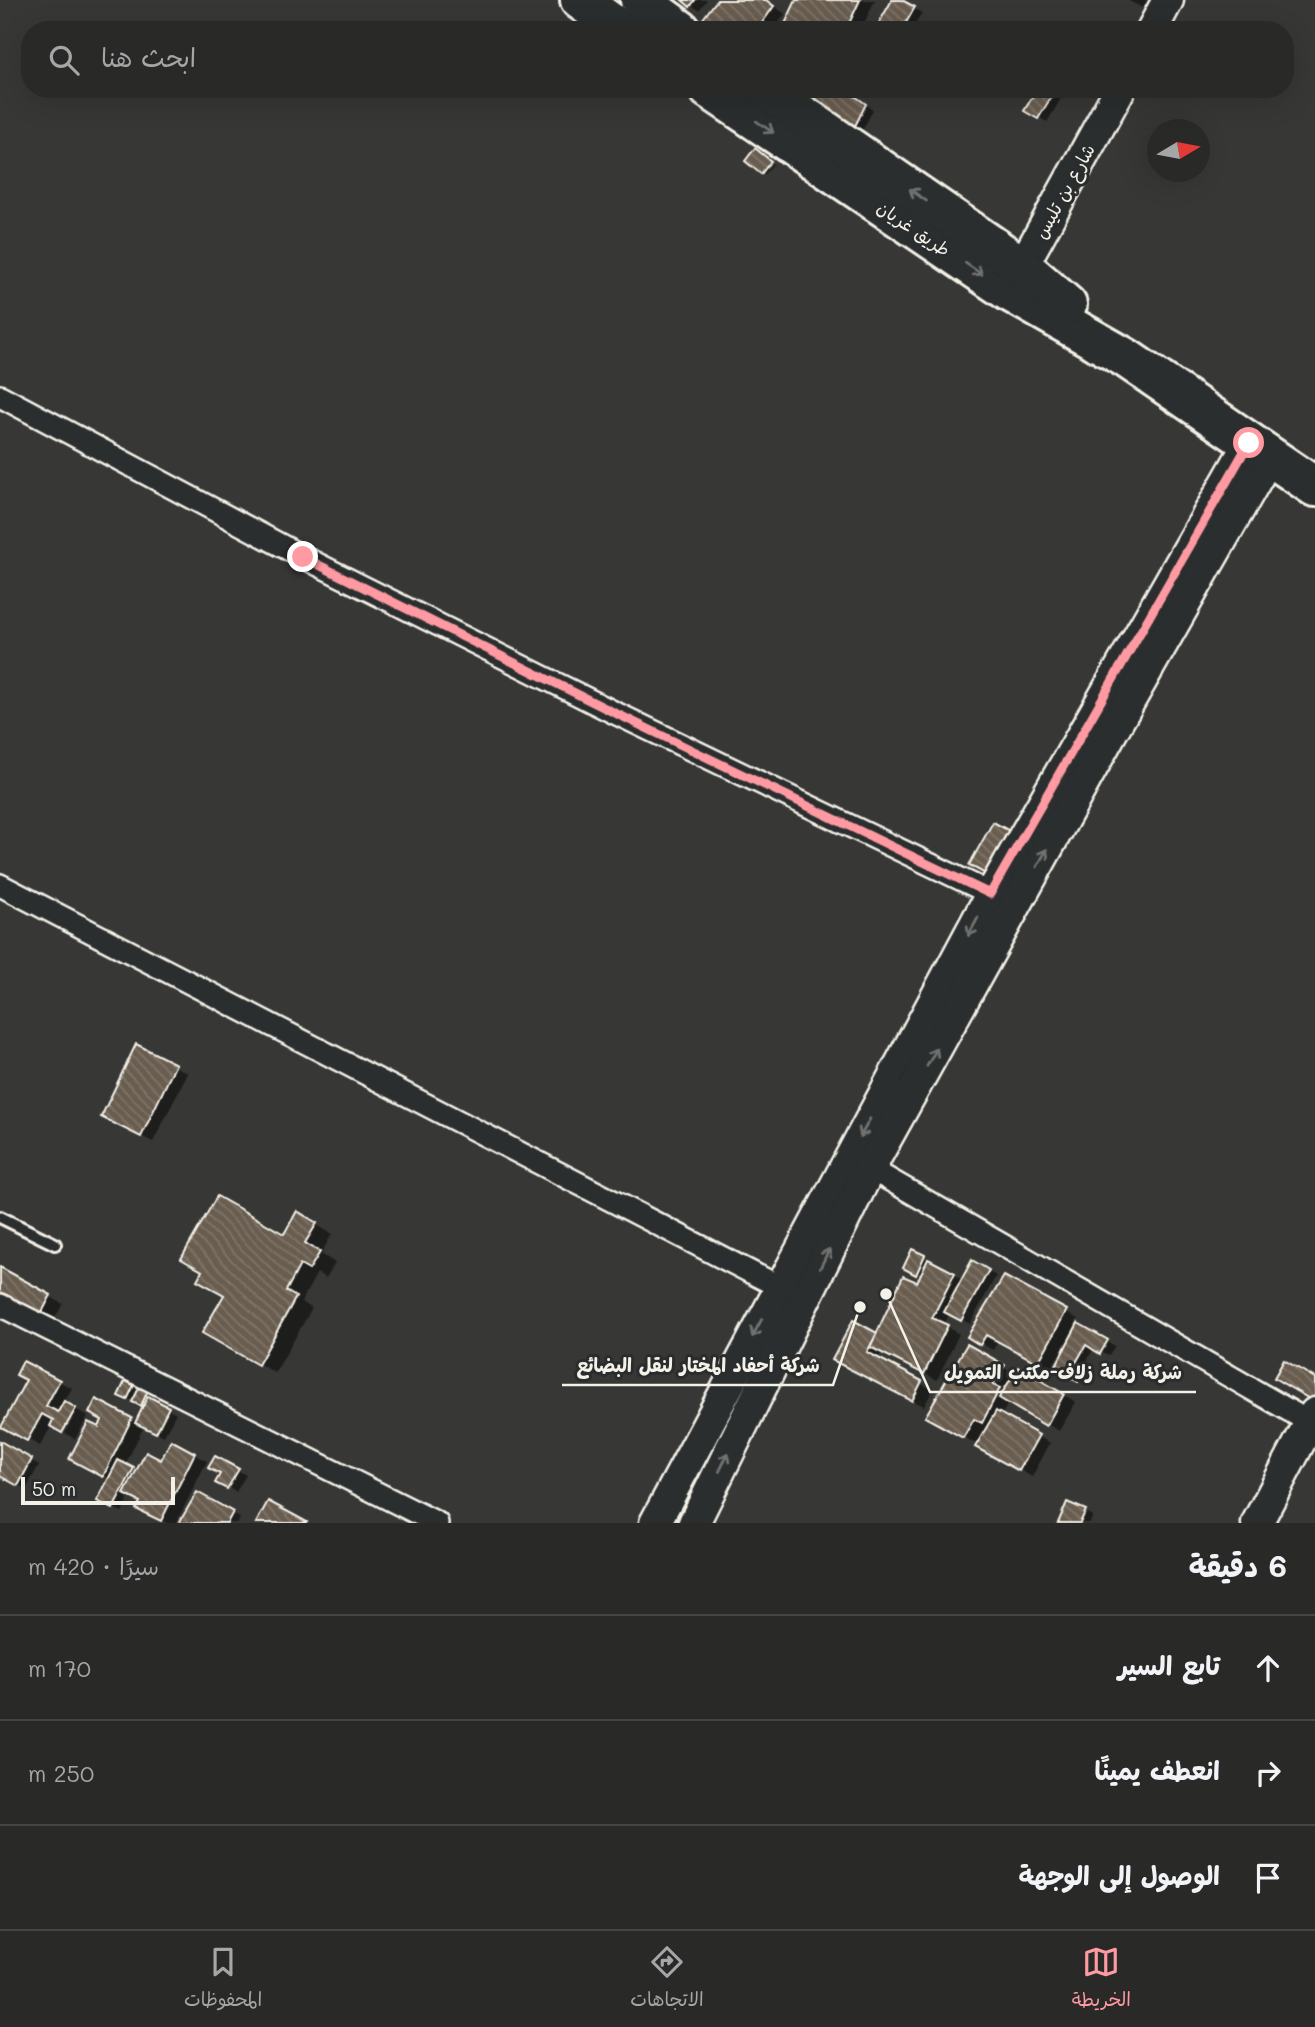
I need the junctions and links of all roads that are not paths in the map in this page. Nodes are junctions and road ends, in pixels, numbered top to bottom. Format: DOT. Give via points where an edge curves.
graph roads {
  1 [pos="580,0"];
  2 [pos="640,0"];
  3 [pos="1168,0"];
  4 [pos="609,21"];
  5 [pos="669,21"];
  6 [pos="1157,21"];
  7 [pos="723,98"];
  8 [pos="777,98"];
  9 [pos="1114,98"];
  10 [pos="1015,279"];
  11 [pos="0,397"];
  12 [pos="1259,450"];
  13 [pos="1315,486"];
  14 [pos="0,885"];
  15 [pos="1003,899"];
  16 [pos="860,1162"];
  17 [pos="0,1217"];
  18 [pos="55,1244"];
  19 [pos="792,1294"];
  20 [pos="0,1305"];
  21 [pos="1312,1418"];
  22 [pos="437,1523"];
  23 [pos="655,1523"];
  24 [pos="694,1523"];
  25 [pos="1257,1523"];
  1 -- 4 [label="highway"];
  2 -- 5 [label="highway"];
  3 -- 6 [label="street"];
  7 -- 10 [label="highway, طريق غريان, one-way"];
  10 -- 8 [label="highway, طريق غريان, one-way"];
  9 -- 10 [label="street, شارع بن تليس"];
  10 -- 12 [label="highway, طريق غريان"];
  11 -- 15 [label="street" via="303,557"];
  12 -- 13 [label="highway, طريق غريان"];
  12 -- 15 [label="street"];
  14 -- 19 [label="street"];
  15 -- 16 [label="street"];
  16 -- 19 [label="street"];
  16 -- 21 [label="street"];
  17 -- 18 [label="lane"];
  19 -- 23 [label="street, one-way"];
  24 -- 19 [label="street, one-way"];
  20 -- 22 [label="street"];
  21 -- 25 [label="street"];
}
